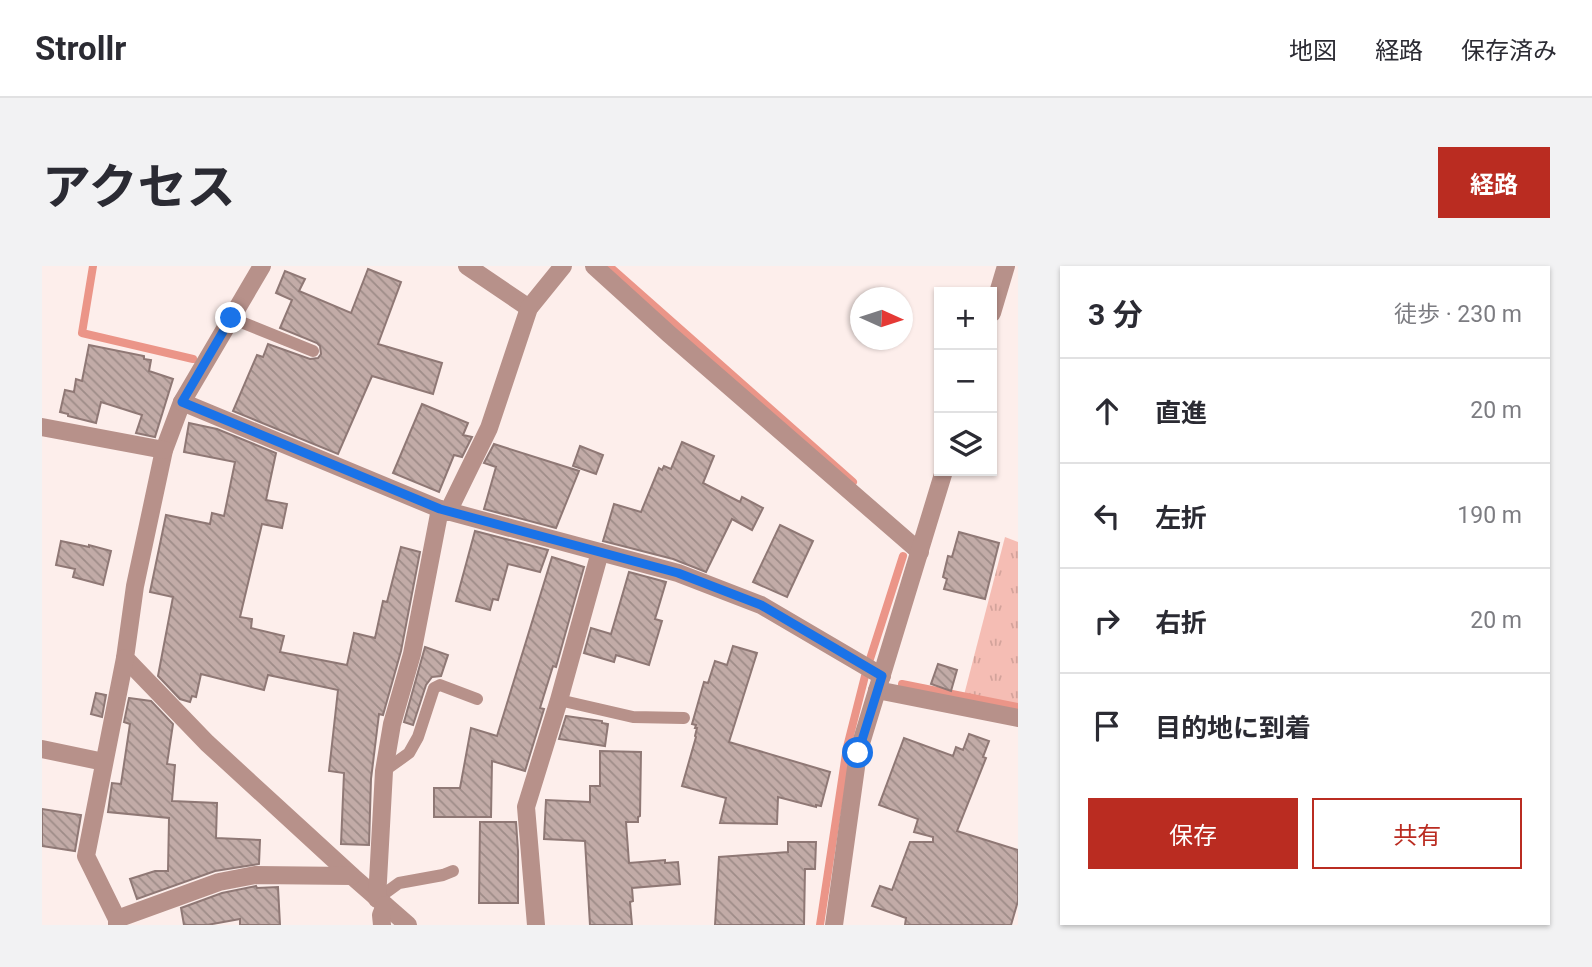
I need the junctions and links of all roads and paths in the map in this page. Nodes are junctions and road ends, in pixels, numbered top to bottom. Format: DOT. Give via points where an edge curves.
graph roads {
  1 [pos="262,266"];
  2 [pos="467,266"];
  3 [pos="563,266"];
  4 [pos="594,266"];
  5 [pos="1006,266"];
  6 [pos="997,296"];
  7 [pos="529,307"];
  8 [pos="231,318"];
  9 [pos="313,351"];
  10 [pos="182,402"];
  11 [pos="42,427"];
  12 [pos="164,450"];
  13 [pos="943,476"];
  14 [pos="444,511"];
  15 [pos="600,552"];
  16 [pos="920,552"];
  17 [pos="125,658"];
  18 [pos="880,683"];
  19 [pos="477,699"];
  20 [pos="559,700"];
  21 [pos="684,718"];
  22 [pos="1018,718"];
  23 [pos="42,750"];
  24 [pos="104,762"];
  25 [pos="384,771"];
  26 [pos="453,871"];
  27 [pos="352,876"];
  28 [pos="381,902"];
  29 [pos="117,922"];
  30 [pos="382,925"];
  31 [pos="408,925"];
  32 [pos="536,925"];
  33 [pos="834,925"];
  1 -- 8 [label="street"];
  2 -- 7 [label="street"];
  3 -- 7 [label="street"];
  4 -- 16 [label="street"];
  5 -- 6 [label="street"];
  7 -- 14 [label="street" via="489,428"];
  8 -- 9 [label="lane"];
  8 -- 10 [label="street"];
  10 -- 12 [label="street"];
  10 -- 14 [label="street"];
  11 -- 12 [label="street"];
  12 -- 17 [label="street"];
  13 -- 16 [label="street"];
  14 -- 15 [label="street"];
  14 -- 25 [label="street"];
  15 -- 18 [label="street" via="678,573 761,605"];
  15 -- 20 [label="street"];
  16 -- 18 [label="street"];
  17 -- 24 [label="street"];
  17 -- 27 [label="street" via="207,743"];
  18 -- 22 [label="street"];
  18 -- 33 [label="street" via="858,753"];
  19 -- 25 [label="lane" via="440,685 434,688 409,754"];
  20 -- 21 [label="lane" via="633,716"];
  20 -- 32 [label="street" via="526,807"];
  23 -- 24 [label="street"];
  24 -- 29 [label="street" via="86,856"];
  25 -- 28 [label="street"];
  26 -- 28 [label="lane" via="399,883"];
  27 -- 28 [label="street"];
  27 -- 29 [label="street" via="256,875 219,882"];
  28 -- 30 [label="street"];
  28 -- 31 [label="street"];
}
